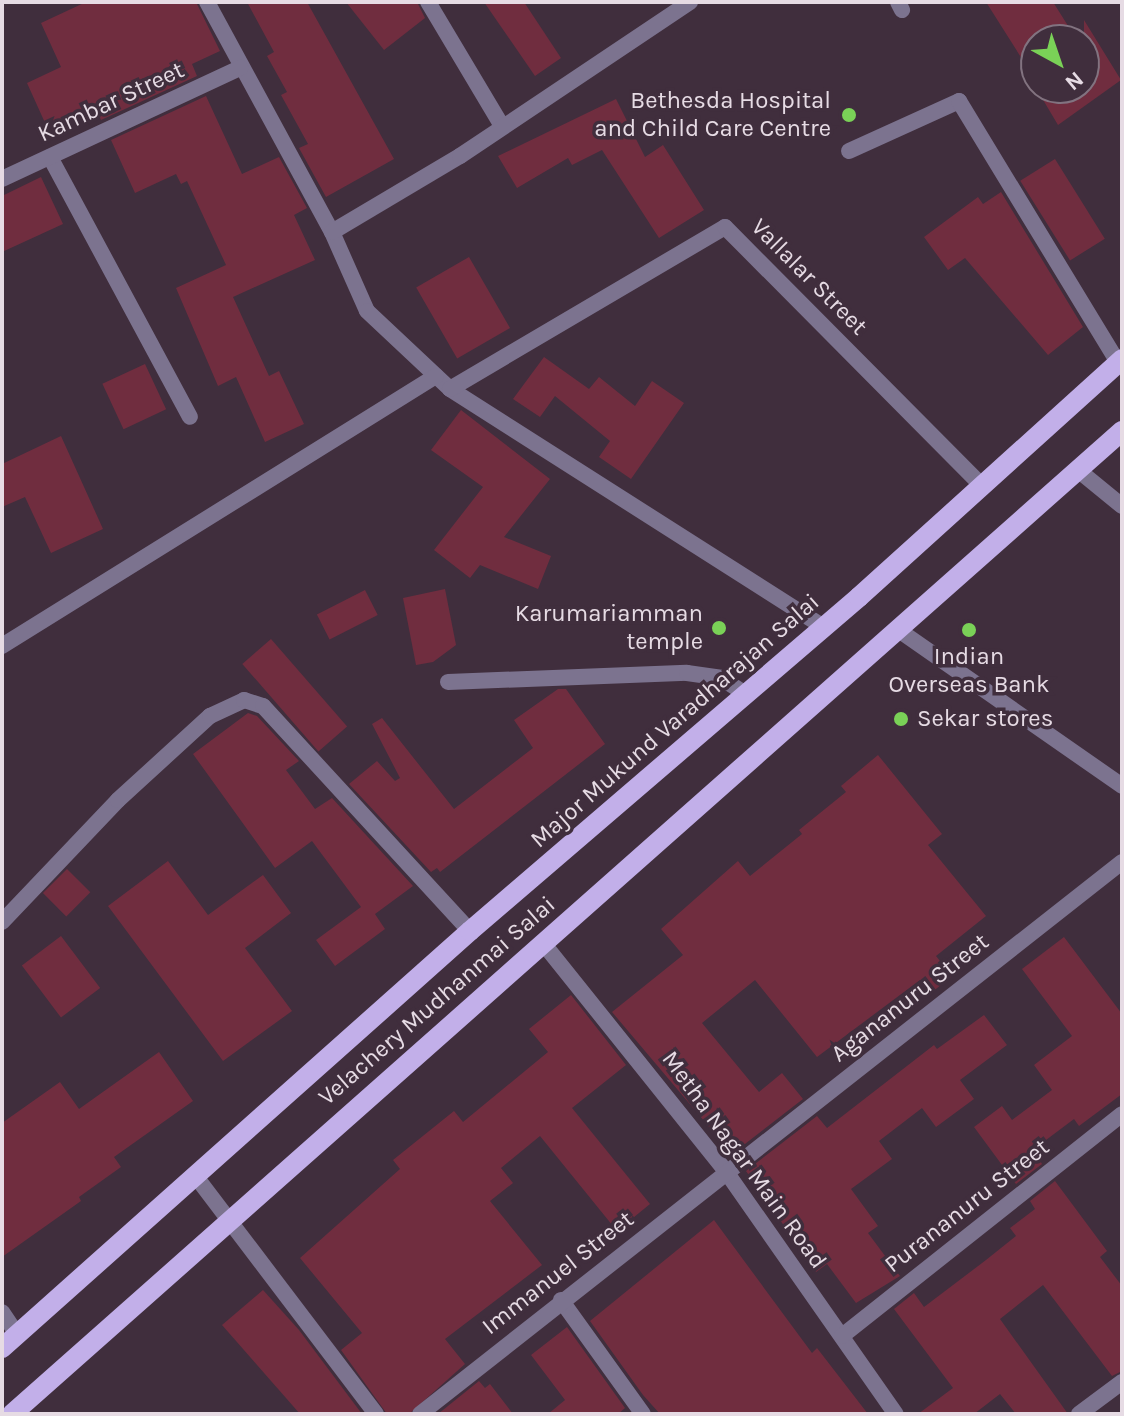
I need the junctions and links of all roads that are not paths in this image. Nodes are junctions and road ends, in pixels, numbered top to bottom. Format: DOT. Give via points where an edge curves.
graph roads {
  1 [pos="207,2"];
  2 [pos="428,2"];
  3 [pos="686,3"];
  4 [pos="240,68"];
  5 [pos="502,126"];
  6 [pos="849,151"];
  7 [pos="50,157"];
  8 [pos="2,179"];
  9 [pos="332,232"];
  10 [pos="1120,361"];
  11 [pos="436,376"];
  12 [pos="450,389"];
  13 [pos="190,417"];
  14 [pos="1122,431"];
  15 [pos="1078,470"];
  16 [pos="982,486"];
  17 [pos="1122,506"];
  18 [pos="824,627"];
  19 [pos="900,631"];
  20 [pos="2,646"];
  21 [pos="448,682"];
  22 [pos="746,694"];
  23 [pos="1122,786"];
  24 [pos="1122,862"];
  25 [pos="2,922"];
  26 [pos="470,931"];
  27 [pos="543,943"];
  28 [pos="1122,1114"];
  29 [pos="727,1173"];
  30 [pos="197,1178"];
  31 [pos="230,1216"];
  32 [pos="561,1300"];
  33 [pos="2,1312"];
  34 [pos="842,1336"];
  35 [pos="10,1341"];
  36 [pos="1122,1382"];
  37 [pos="12,1414"];
  38 [pos="376,1414"];
  39 [pos="420,1414"];
  40 [pos="643,1414"];
  41 [pos="896,1414"];
  42 [pos="1079,1414"];
  1 -- 4 [label="street"];
  2 -- 5 [label="street"];
  3 -- 5 [label="street"];
  4 -- 7 [label="street, Kambar Street"];
  4 -- 9 [label="street"];
  5 -- 9 [label="street"];
  6 -- 10 [label="street" via="959,101"];
  7 -- 8 [label="street, Kambar Street"];
  7 -- 13 [label="street"];
  9 -- 11 [label="street" via="367,311"];
  10 -- 16 [label="main road, Major Mukund Varadharajan Salai"];
  11 -- 12 [label="street"];
  11 -- 20 [label="street"];
  12 -- 16 [label="street, Vallalar Street" via="725,227"];
  12 -- 18 [label="street"];
  14 -- 15 [label="main road"];
  15 -- 17 [label="street"];
  15 -- 19 [label="main road"];
  16 -- 18 [label="main road, Major Mukund Varadharajan Salai"];
  18 -- 22 [label="main road, Major Mukund Varadharajan Salai"];
  19 -- 23 [label="street"];
  19 -- 27 [label="main road, Velachery Mudhanmai Salai"];
  21 -- 22 [label="street" via="687,673 721,678"];
  22 -- 26 [label="main road, Major Mukund Varadharajan Salai"];
  24 -- 29 [label="street, Agananuru Street"];
  25 -- 26 [label="street" via="118,800 210,716 244,700 263,706"];
  26 -- 30 [label="main road, Major Mukund Varadharajan Salai"];
  27 -- 29 [label="street, Metha Nagar Main Road"];
  27 -- 31 [label="main road, Velachery Mudhanmai Salai"];
  28 -- 34 [label="street, Purananuru Street"];
  29 -- 32 [label="street, Immanuel Street"];
  29 -- 34 [label="street, Metha Nagar Main Road"];
  30 -- 31 [label="street"];
  30 -- 35 [label="main road"];
  31 -- 37 [label="main road, Velachery Mudhanmai Salai"];
  31 -- 38 [label="street"];
  32 -- 39 [label="street, Immanuel Street"];
  32 -- 40 [label="street"];
  33 -- 35 [label="street"];
  34 -- 41 [label="street, Metha Nagar Main Road"];
  36 -- 42 [label="street"];
}
